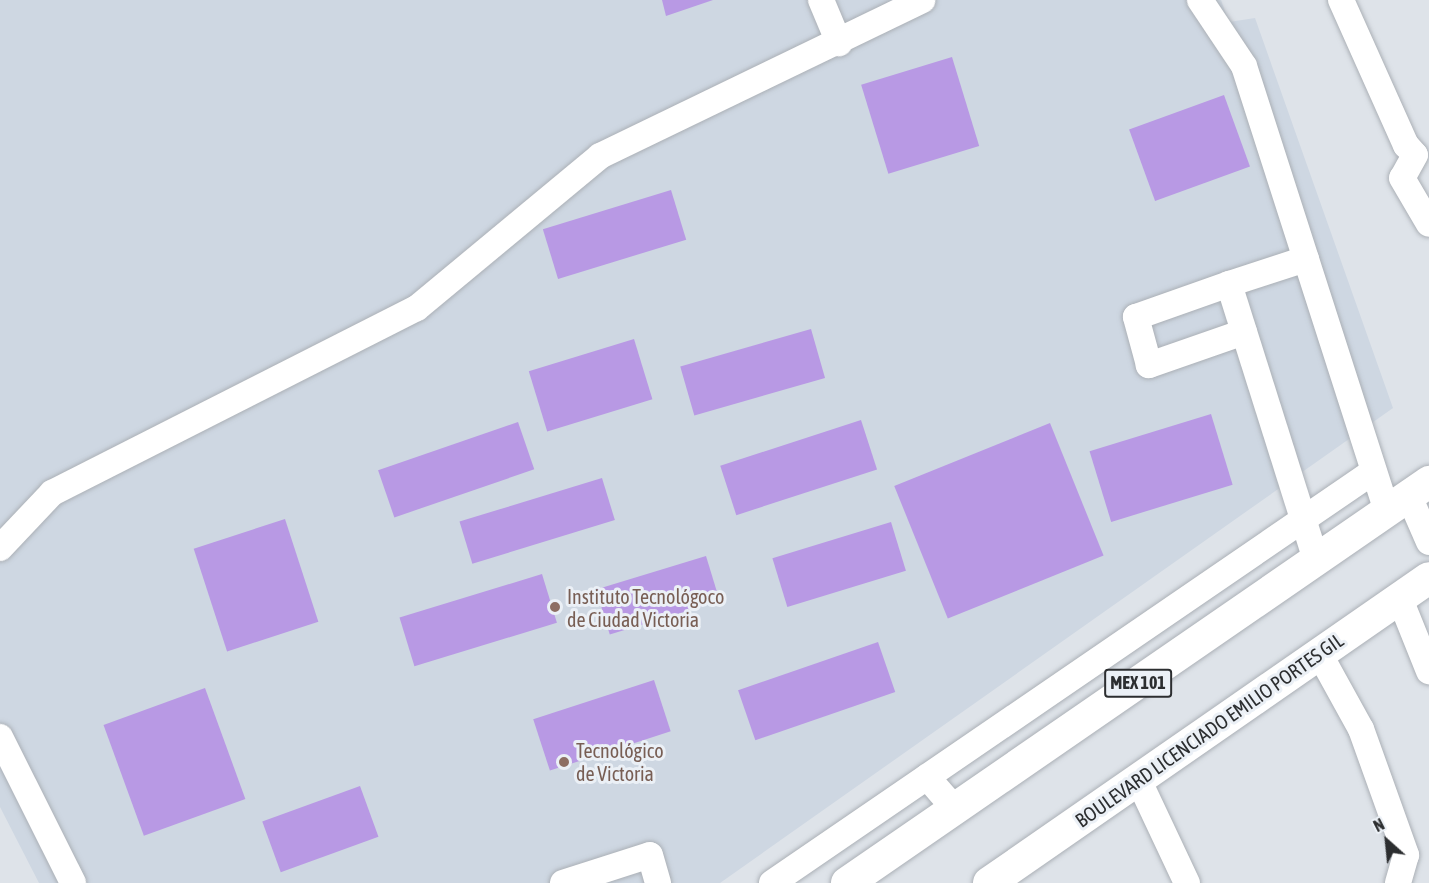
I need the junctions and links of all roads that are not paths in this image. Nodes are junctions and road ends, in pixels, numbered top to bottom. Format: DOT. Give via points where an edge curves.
graph roads {
  1 [pos="821,0"];
  2 [pos="1200,0"];
  3 [pos="1341,0"];
  4 [pos="915,2"];
  5 [pos="839,43"];
  6 [pos="1422,155"];
  7 [pos="1429,224"];
  8 [pos="1306,259"];
  9 [pos="1229,284"];
  10 [pos="1244,332"];
  11 [pos="1374,471"];
  12 [pos="1408,497"];
  13 [pos="1301,521"];
  14 [pos="1429,542"];
  15 [pos="0,548"];
  16 [pos="1316,560"];
  17 [pos="1429,579"];
  18 [pos="1400,599"];
  19 [pos="1319,653"];
  20 [pos="1429,671"];
  21 [pos="0,737"];
  22 [pos="927,777"];
  23 [pos="1138,779"];
  24 [pos="955,809"];
  25 [pos="74,883"];
  26 [pos="563,883"];
  27 [pos="658,883"];
  28 [pos="772,883"];
  29 [pos="847,883"];
  30 [pos="989,883"];
  31 [pos="1187,883"];
  32 [pos="1398,883"];
  1 -- 5 [label="street"];
  2 -- 8 [label="street" via="1244,66"];
  3 -- 6 [label="street" via="1406,146"];
  4 -- 5 [label="street"];
  5 -- 15 [label="street" via="600,156 417,308 52,493"];
  6 -- 7 [label="street" via="1402,178"];
  8 -- 9 [label="street"];
  8 -- 11 [label="street"];
  9 -- 10 [label="street"];
  9 -- 10 [label="street" via="1136,316 1149,365"];
  10 -- 13 [label="street"];
  11 -- 12 [label="street"];
  11 -- 13 [label="street"];
  12 -- 14 [label="street"];
  12 -- 16 [label="main road, MEX 101"];
  13 -- 16 [label="street"];
  13 -- 22 [label="street"];
  16 -- 24 [label="main road, MEX 101"];
  17 -- 18 [label="main road, BOULEVARD LICENCIADO EMILIO PORTES GIL"];
  18 -- 19 [label="main road, BOULEVARD LICENCIADO EMILIO PORTES GIL"];
  18 -- 20 [label="street"];
  19 -- 23 [label="main road, BOULEVARD LICENCIADO EMILIO PORTES GIL"];
  19 -- 32 [label="street" via="1361,729 1406,855"];
  21 -- 25 [label="street"];
  22 -- 24 [label="street"];
  22 -- 28 [label="street"];
  23 -- 30 [label="main road, BOULEVARD LICENCIADO EMILIO PORTES GIL"];
  23 -- 31 [label="street"];
  24 -- 29 [label="main road, MEX 101"];
  26 -- 27 [label="street" via="650,855"];
}
